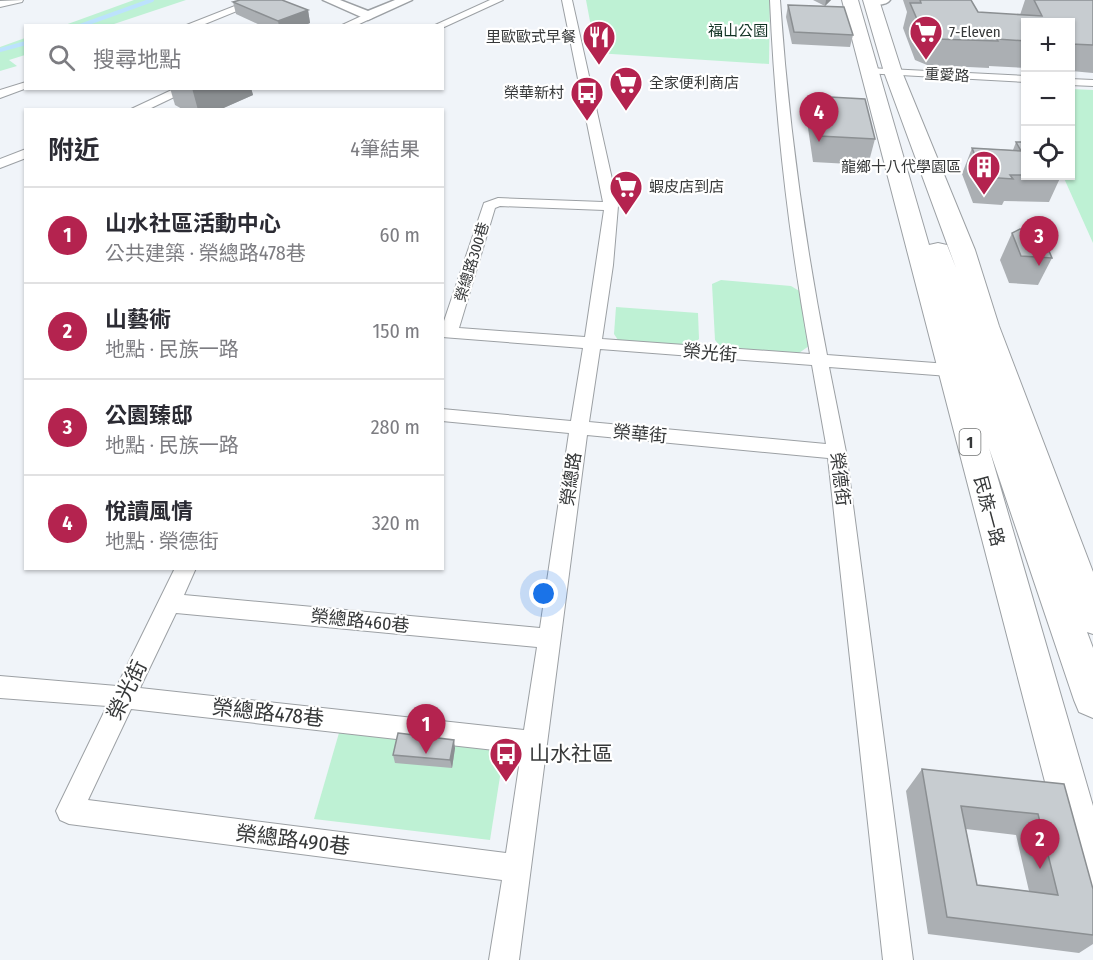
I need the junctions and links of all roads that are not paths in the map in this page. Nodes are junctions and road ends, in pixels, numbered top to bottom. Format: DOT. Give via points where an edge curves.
graph roads {
  1 [pos="18,0"];
  2 [pos="260,0"];
  3 [pos="329,0"];
  4 [pos="406,0"];
  5 [pos="498,0"];
  6 [pos="567,0"];
  7 [pos="775,0"];
  8 [pos="850,0"];
  9 [pos="860,0"];
  10 [pos="873,0"];
  11 [pos="884,0"];
  12 [pos="0,4"];
  13 [pos="369,16"];
  14 [pos="194,24"];
  15 [pos="350,24"];
  16 [pos="443,24"];
  17 [pos="887,72"];
  18 [pos="1021,79"];
  19 [pos="1075,82"];
  20 [pos="1093,83"];
  21 [pos="24,86"];
  22 [pos="183,90"];
  23 [pos="0,94"];
  24 [pos="140,108"];
  25 [pos="24,154"];
  26 [pos="2,161"];
  27 [pos="611,206"];
  28 [pos="446,332"];
  29 [pos="593,342"];
  30 [pos="819,361"];
  31 [pos="964,371"];
  32 [pos="444,415"];
  33 [pos="579,428"];
  34 [pos="837,452"];
  35 [pos="1093,557"];
  36 [pos="185,570"];
  37 [pos="170,603"];
  38 [pos="1093,619"];
  39 [pos="550,639"];
  40 [pos="0,687"];
  41 [pos="124,697"];
  42 [pos="1093,700"];
  43 [pos="535,743"];
  44 [pos="69,811"];
  45 [pos="517,868"];
  46 [pos="1093,882"];
  47 [pos="504,960"];
  48 [pos="898,960"];
  1 -- 12 [label="street"];
  2 -- 14 [label="street"];
  3 -- 13 [label="street"];
  4 -- 13 [label="street"];
  5 -- 16 [label="street"];
  6 -- 27 [label="street, 榮總路"];
  7 -- 30 [label="street, 榮德街" via="789,159"];
  8 -- 17 [label="main road, 民族一路 / 1"];
  9 -- 17 [label="main road, 民族一路 / 1"];
  10 -- 11 [label="street"];
  10 -- 17 [label="main road, 民族一路 / 1"];
  11 -- 17 [label="main road, 民族一路 / 1"];
  13 -- 15 [label="street"];
  17 -- 18 [label="street, 重愛路"];
  17 -- 31 [label="main road, 民族一路 / 1"];
  17 -- 35 [label="main road, 民族一路 / 1" via="982,251 1009,338"];
  17 -- 38 [label="main road, 民族一路 / 1" via="963,250 986,326"];
  19 -- 20 [label="street"];
  21 -- 23 [label="street"];
  22 -- 24 [label="street"];
  25 -- 26 [label="street"];
  27 -- 28 [label="street, 榮總路300巷" via="498,202 489,206"];
  27 -- 29 [label="street, 榮總路"];
  28 -- 29 [label="street, 榮光街"];
  29 -- 30 [label="street, 榮光街"];
  29 -- 33 [label="street, 榮總路"];
  30 -- 31 [label="street, 榮光街"];
  30 -- 34 [label="street, 榮德街"];
  31 -- 42 [label="main road, 民族一路 / 1"];
  31 -- 46 [label="main road, 民族一路 / 1"];
  32 -- 33 [label="street, 榮華街"];
  33 -- 34 [label="street, 榮華街"];
  33 -- 39 [label="street, 榮總路"];
  34 -- 48 [label="street, 榮德街"];
  36 -- 37 [label="street, 榮光街"];
  37 -- 39 [label="street, 榮總路460巷"];
  37 -- 41 [label="street, 榮光街"];
  39 -- 43 [label="street, 榮總路"];
  40 -- 41 [label="street, 榮總路478巷"];
  41 -- 43 [label="street, 榮總路478巷"];
  41 -- 44 [label="street, 榮光街"];
  43 -- 45 [label="street, 榮總路"];
  44 -- 45 [label="street, 榮總路490巷"];
  45 -- 47 [label="street, 榮總路"];
}
